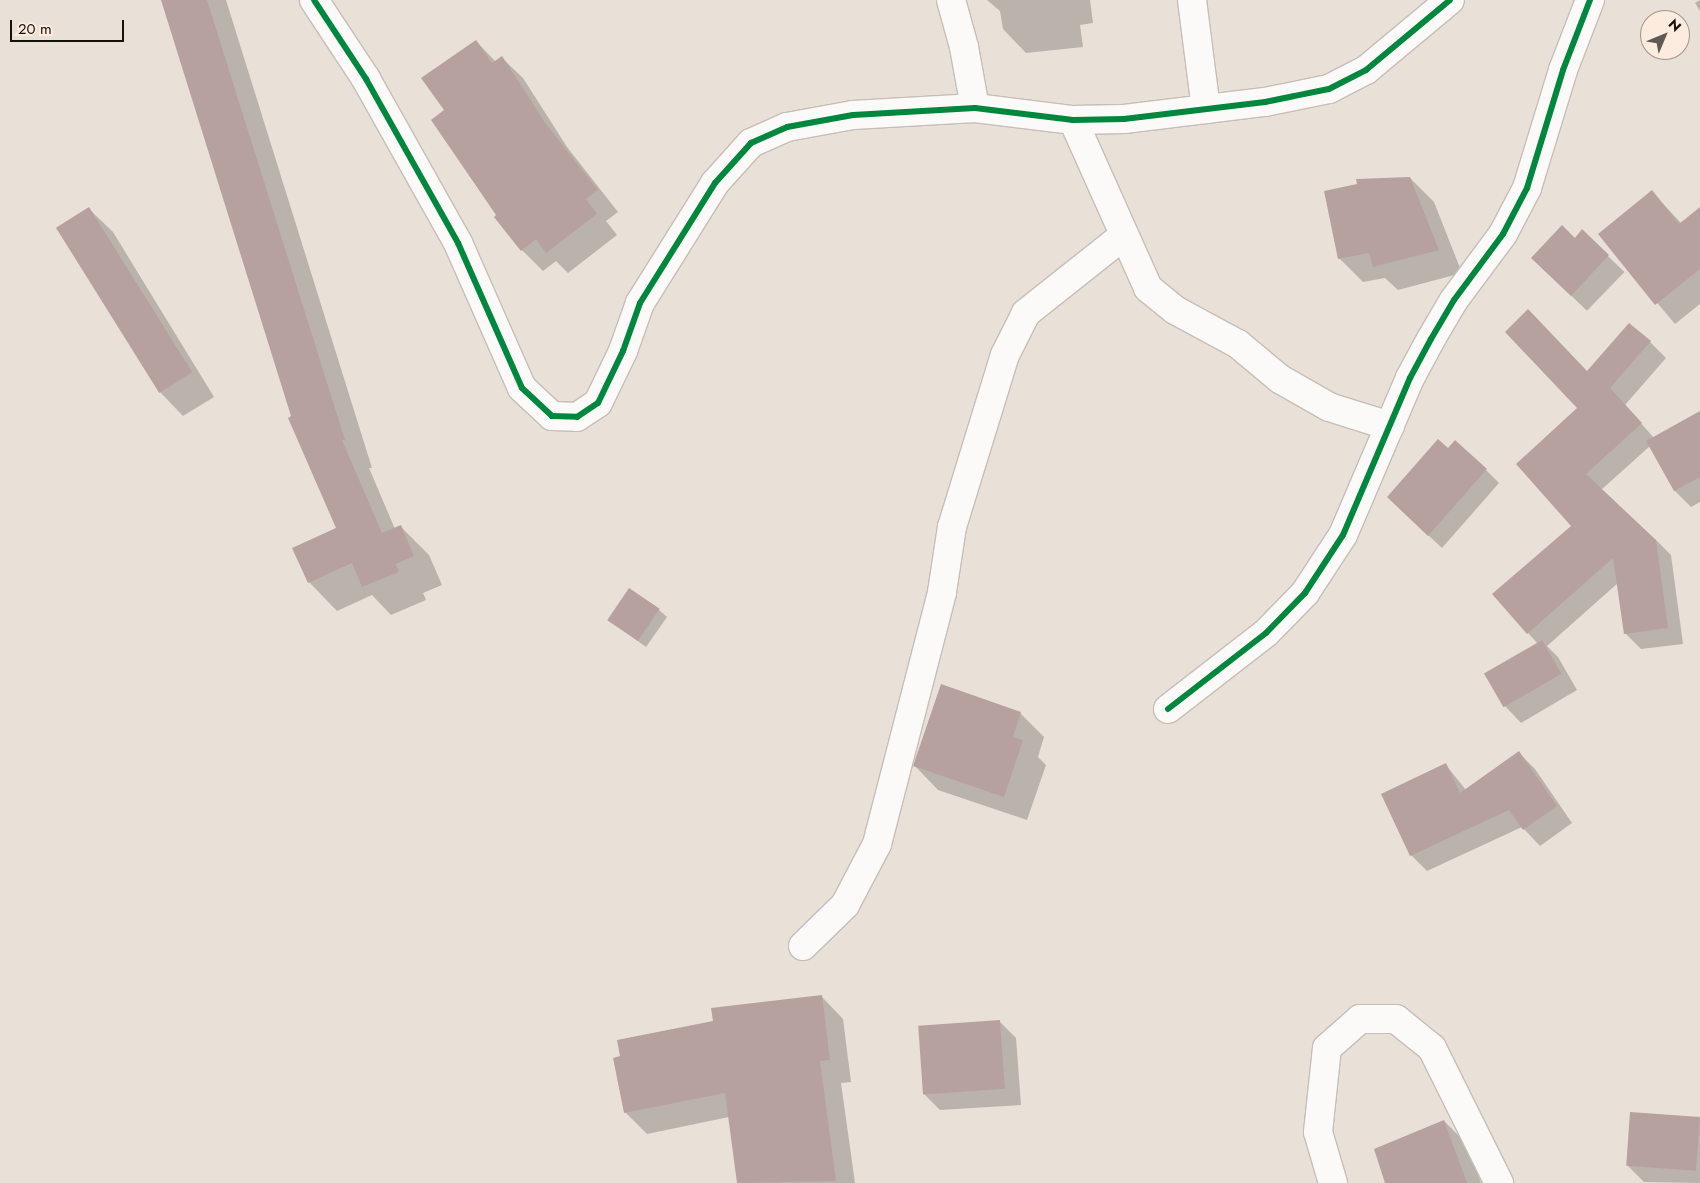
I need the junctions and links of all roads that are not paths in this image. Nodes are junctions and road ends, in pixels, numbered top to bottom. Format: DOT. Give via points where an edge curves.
graph roads {
  1 [pos="314,0"];
  2 [pos="951,0"];
  3 [pos="1192,0"];
  4 [pos="1450,0"];
  5 [pos="1590,0"];
  6 [pos="975,108"];
  7 [pos="1206,109"];
  8 [pos="1073,120"];
  9 [pos="1122,236"];
  10 [pos="1390,426"];
  11 [pos="1168,709"];
  12 [pos="803,946"];
  13 [pos="1333,1183"];
  14 [pos="1499,1183"];
  1 -- 6 [label="street" via="366,79 458,243 522,388 552,416 577,417 598,403 623,351 640,303 715,183 751,143 787,127 853,115"];
  2 -- 6 [label="street"];
  3 -- 7 [label="street"];
  4 -- 7 [label="street" via="1366,70 1330,89"];
  5 -- 10 [label="street" via="1563,70 1527,188 1503,234 1431,338"];
  6 -- 8 [label="street"];
  7 -- 8 [label="street" via="1178,115"];
  8 -- 9 [label="street"];
  9 -- 10 [label="street" via="1148,288 1175,310 1238,344 1280,379 1329,407"];
  9 -- 12 [label="street" via="1026,313 1006,355 952,527 942,592 877,844 845,905"];
  10 -- 11 [label="street" via="1343,535 1305,593 1266,634"];
  13 -- 14 [label="street" via="1318,1132 1327,1048 1360,1019 1396,1019 1432,1048"];
}
